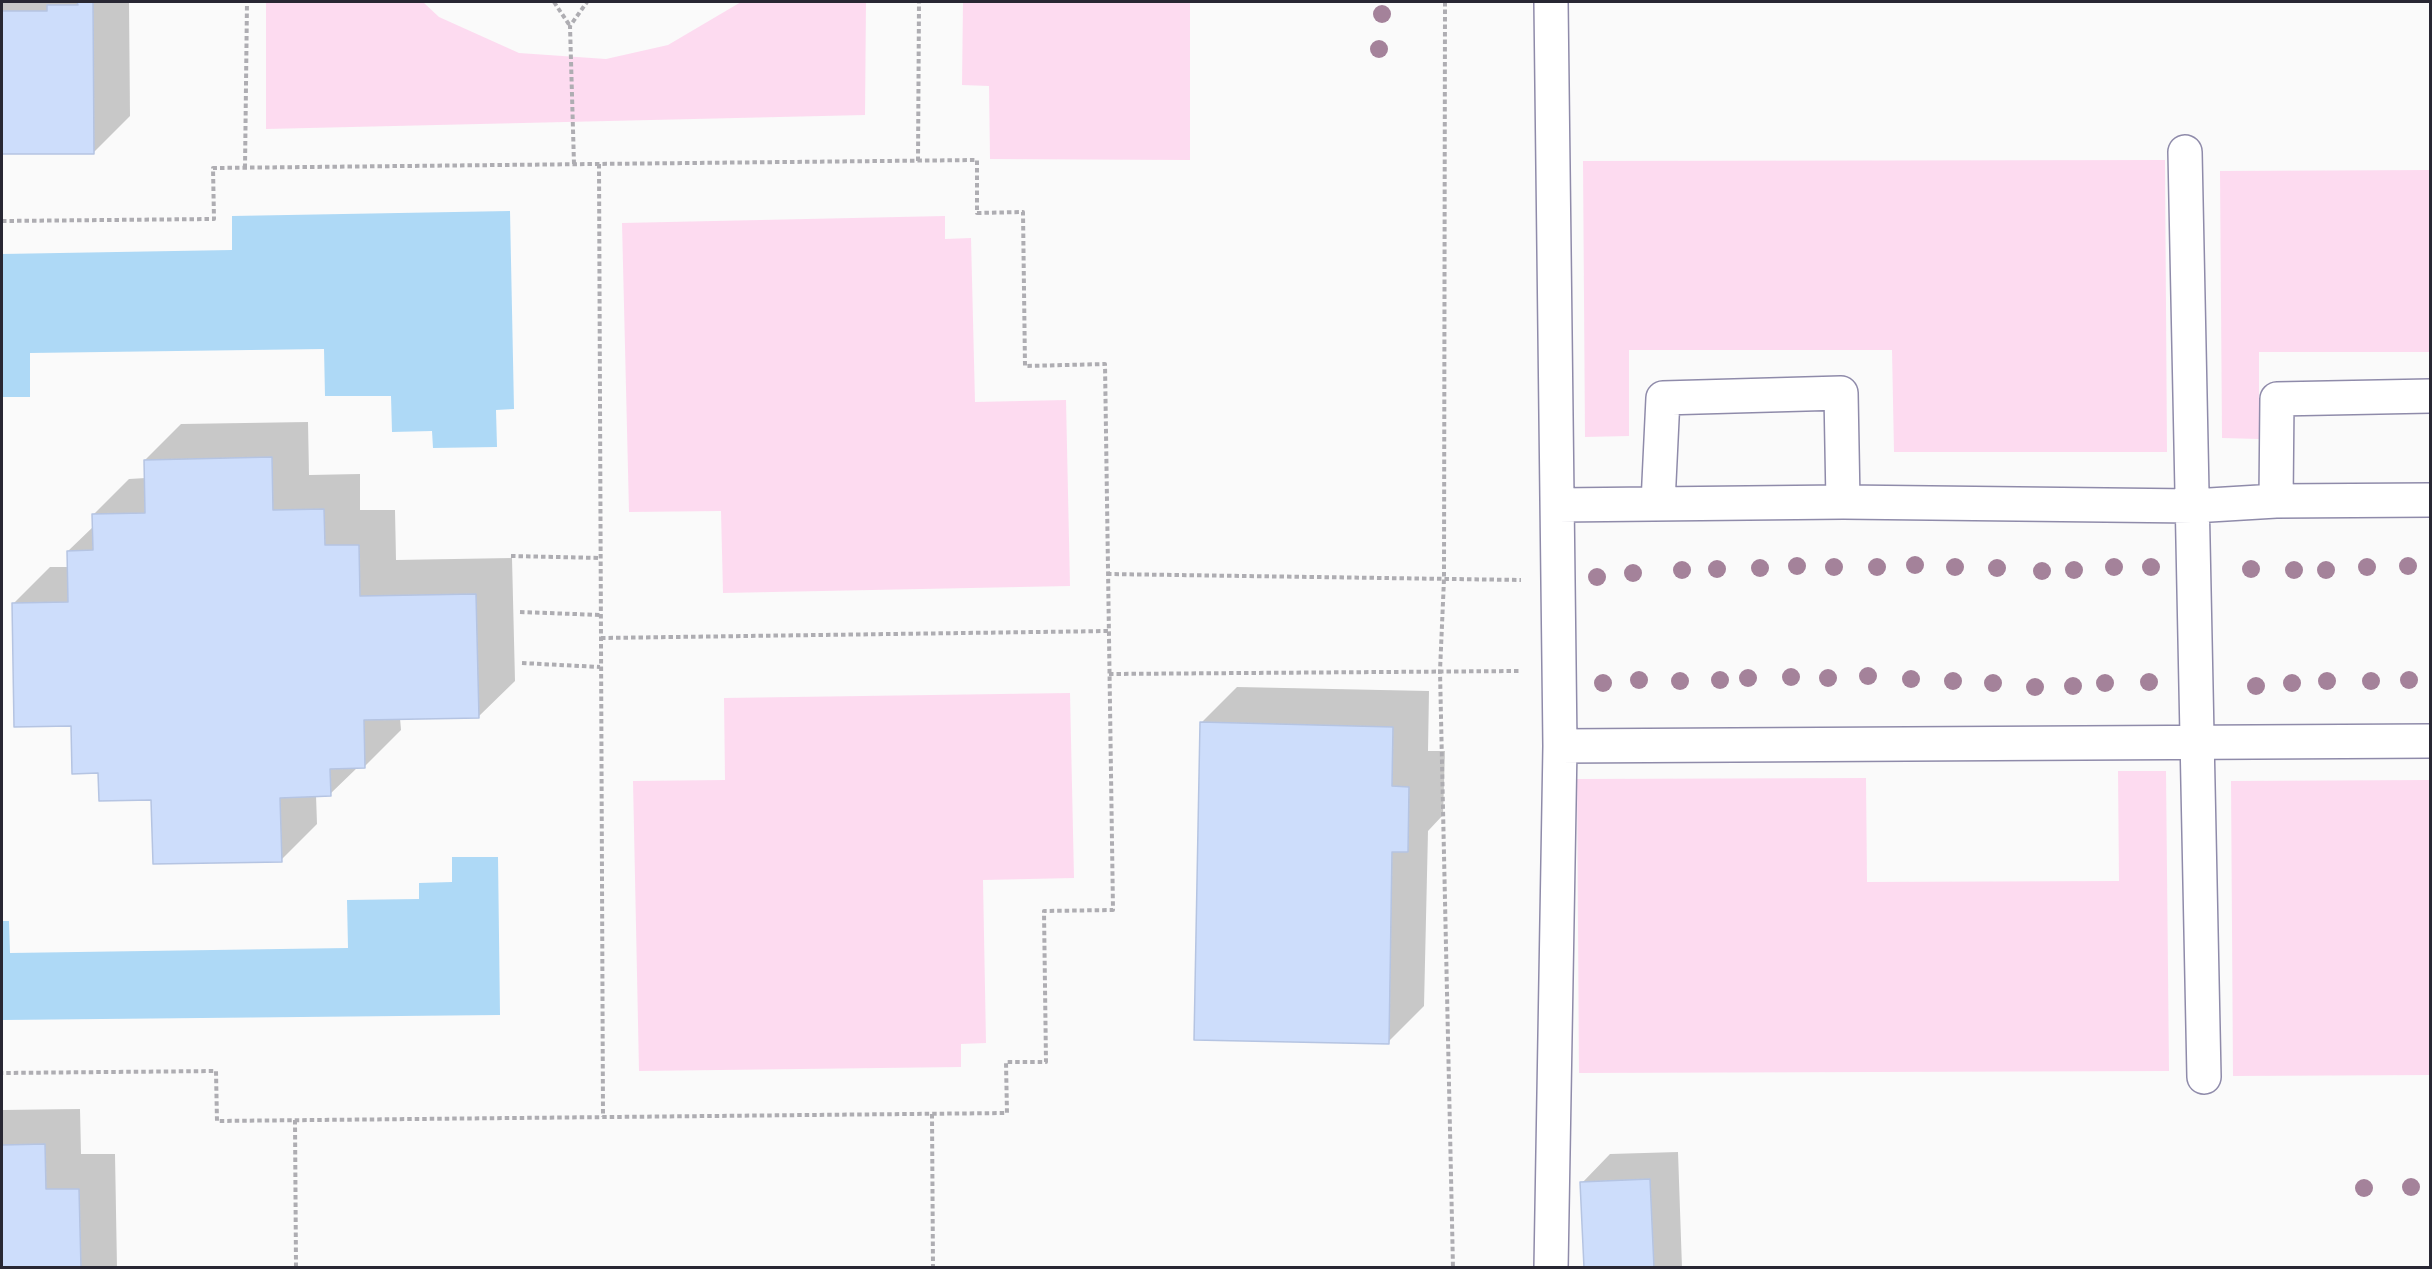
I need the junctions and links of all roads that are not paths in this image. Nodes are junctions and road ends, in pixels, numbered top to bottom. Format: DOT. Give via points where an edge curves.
graph roads {
  1 [pos="1551,2"];
  2 [pos="2186,152"];
  3 [pos="2430,396"];
  4 [pos="2276,501"];
  5 [pos="2430,501"];
  6 [pos="1843,502"];
  7 [pos="1658,503"];
  8 [pos="1558,506"];
  9 [pos="2193,506"];
  10 [pos="2430,741"];
  11 [pos="2198,742"];
  12 [pos="1560,746"];
  13 [pos="2204,1077"];
  14 [pos="1551,1268"];
  1 -- 8 [label="street"];
  2 -- 9 [label="street"];
  3 -- 4 [label="street" via="2277,399"];
  4 -- 5 [label="street"];
  4 -- 9 [label="street"];
  6 -- 7 [label="street"];
  6 -- 7 [label="street" via="1841,393 1663,398"];
  6 -- 9 [label="street"];
  7 -- 8 [label="street"];
  8 -- 12 [label="street"];
  9 -- 11 [label="street"];
  10 -- 11 [label="street"];
  11 -- 12 [label="street"];
  11 -- 13 [label="street"];
  12 -- 14 [label="street"];
}
